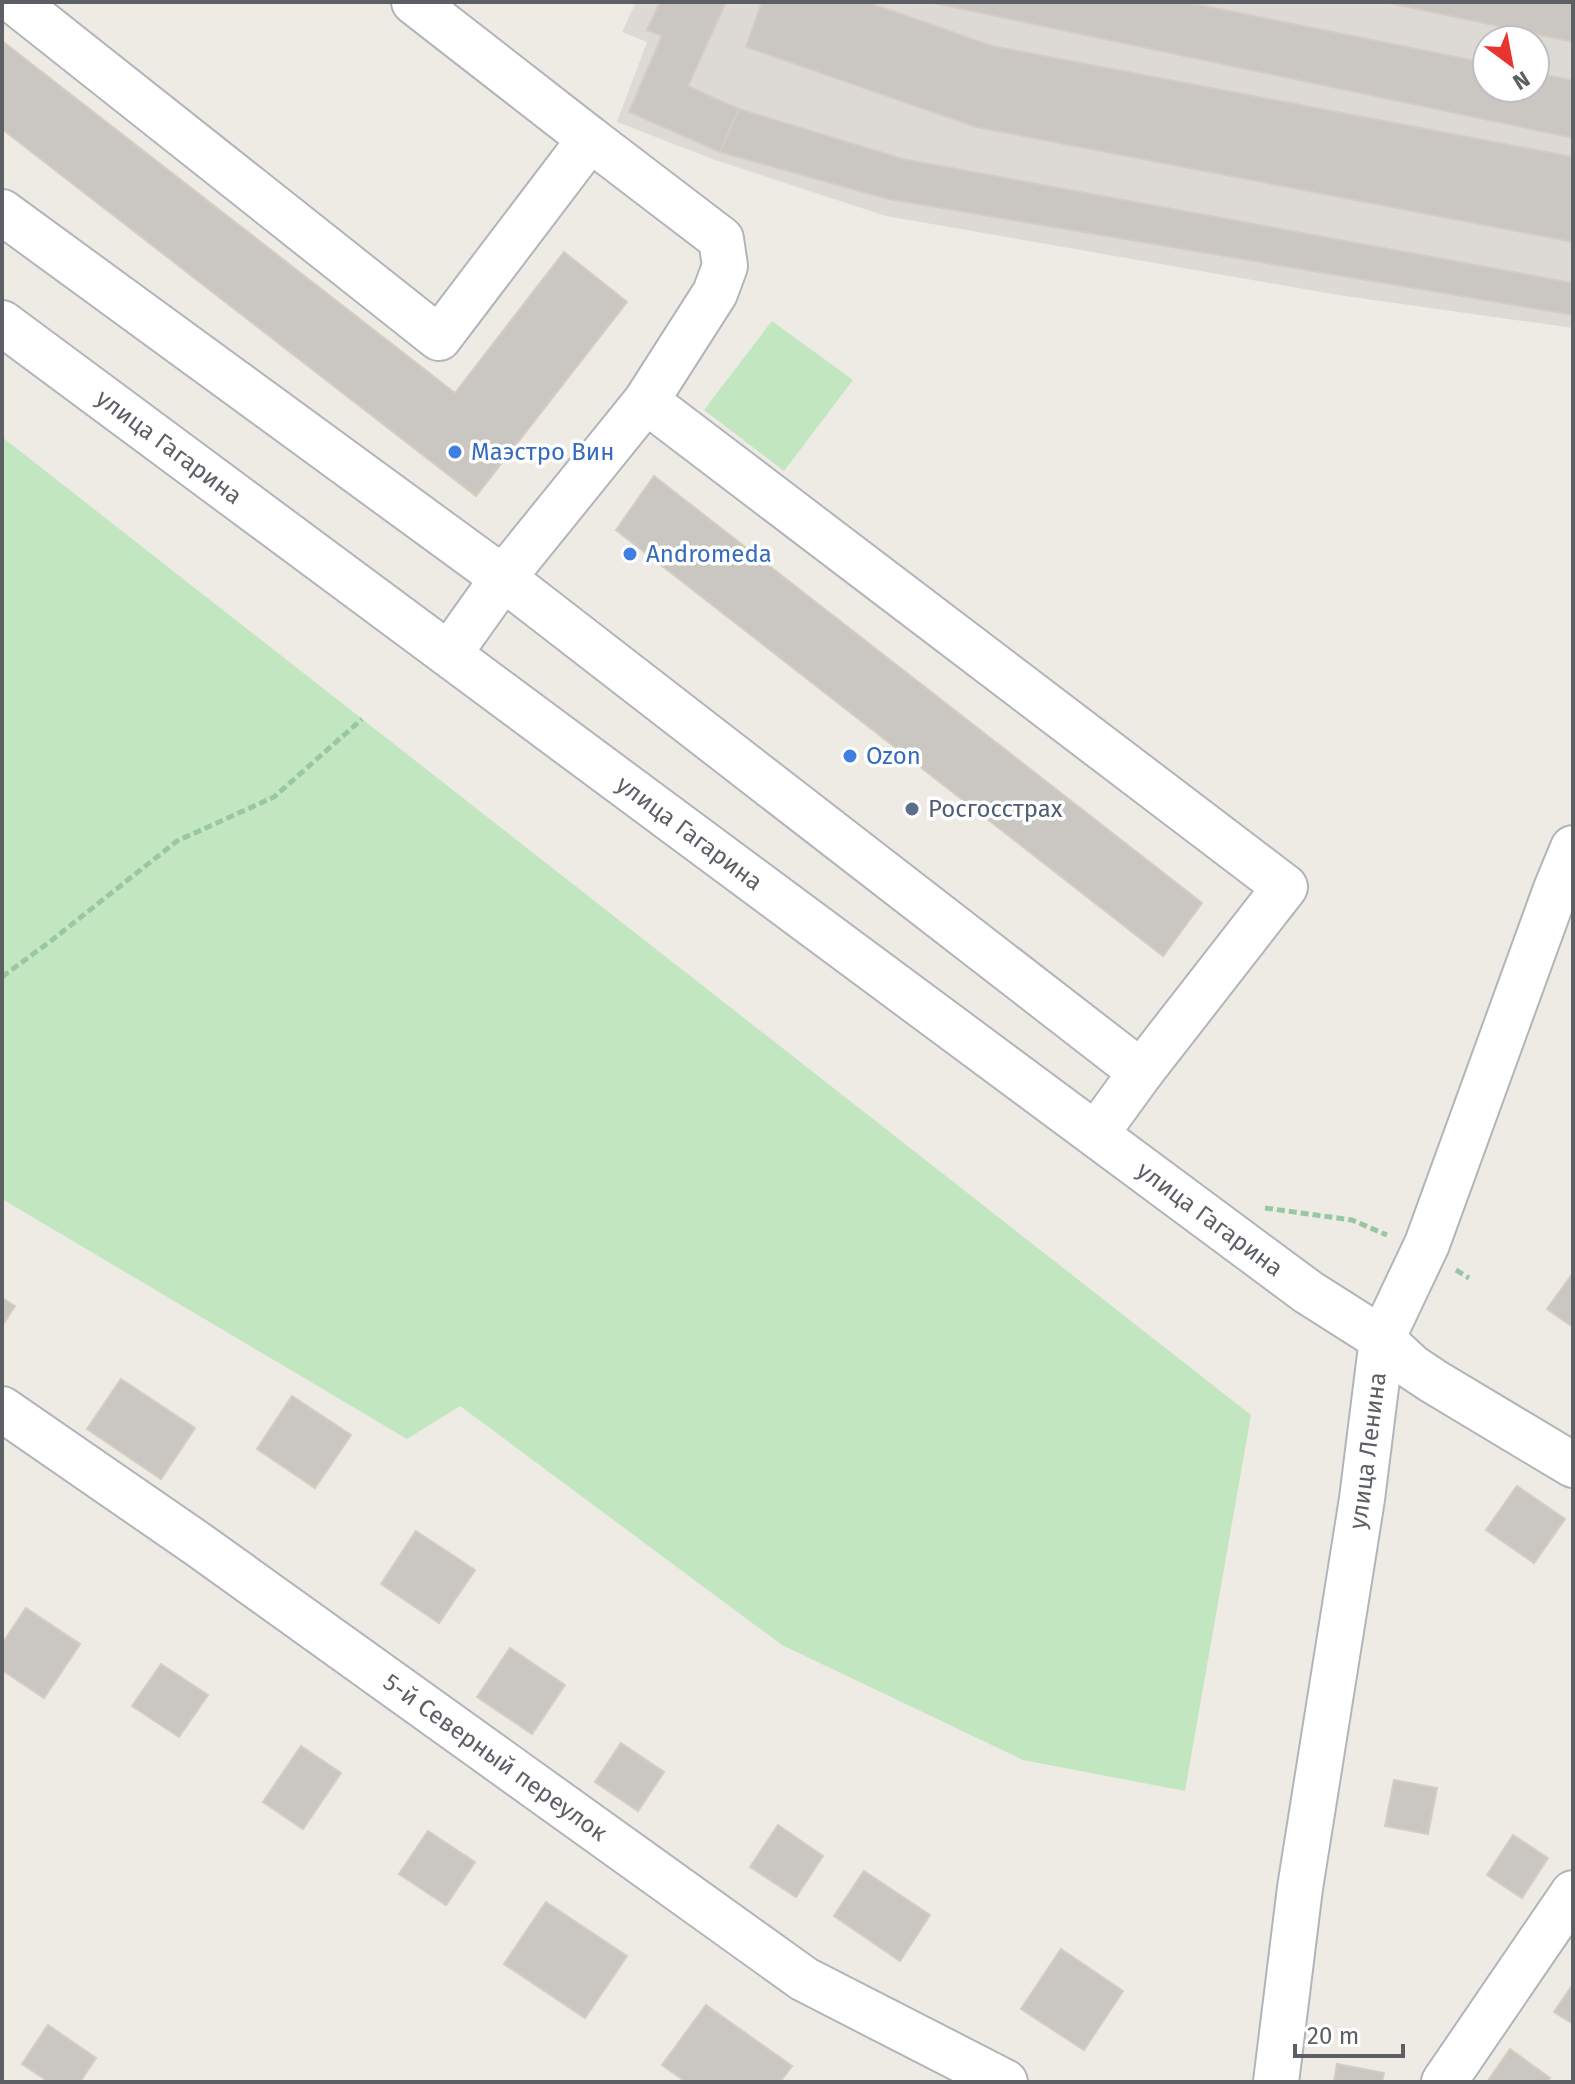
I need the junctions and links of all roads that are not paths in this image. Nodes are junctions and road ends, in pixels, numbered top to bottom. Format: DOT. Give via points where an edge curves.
graph roads {
  1 [pos="15,2"];
  2 [pos="414,2"];
  3 [pos="590,139"];
  4 [pos="2,212"];
  5 [pos="2,323"];
  6 [pos="646,401"];
  7 [pos="503,578"];
  8 [pos="449,654"];
  9 [pos="1573,848"];
  10 [pos="1565,894"];
  11 [pos="1141,1072"];
  12 [pos="1096,1134"];
  13 [pos="1382,1339"];
  14 [pos="2,1409"];
  15 [pos="1573,1465"];
  16 [pos="1573,1893"];
  17 [pos="1005,2082"];
  18 [pos="1276,2082"];
  19 [pos="1444,2082"];
  1 -- 3 [label="street" via="439,338"];
  2 -- 3 [label="street"];
  3 -- 6 [label="street" via="721,239 725,266 715,293"];
  4 -- 7 [label="street"];
  5 -- 8 [label="street, улица Гагарина"];
  6 -- 7 [label="street"];
  6 -- 11 [label="street" via="1285,887"];
  7 -- 8 [label="street"];
  7 -- 11 [label="street"];
  8 -- 12 [label="street, улица Гагарина"];
  9 -- 10 [label="street, улица Ленина"];
  10 -- 13 [label="street, улица Ленина" via="1425,1248"];
  11 -- 12 [label="street"];
  12 -- 13 [label="street, улица Гагарина" via="1308,1292"];
  13 -- 15 [label="street, улица Гагарина" via="1433,1381"];
  13 -- 18 [label="street, улица Ленина"];
  14 -- 17 [label="street, 5-й Северный переулок" via="804,1979"];
  16 -- 19 [label="street"];
}
